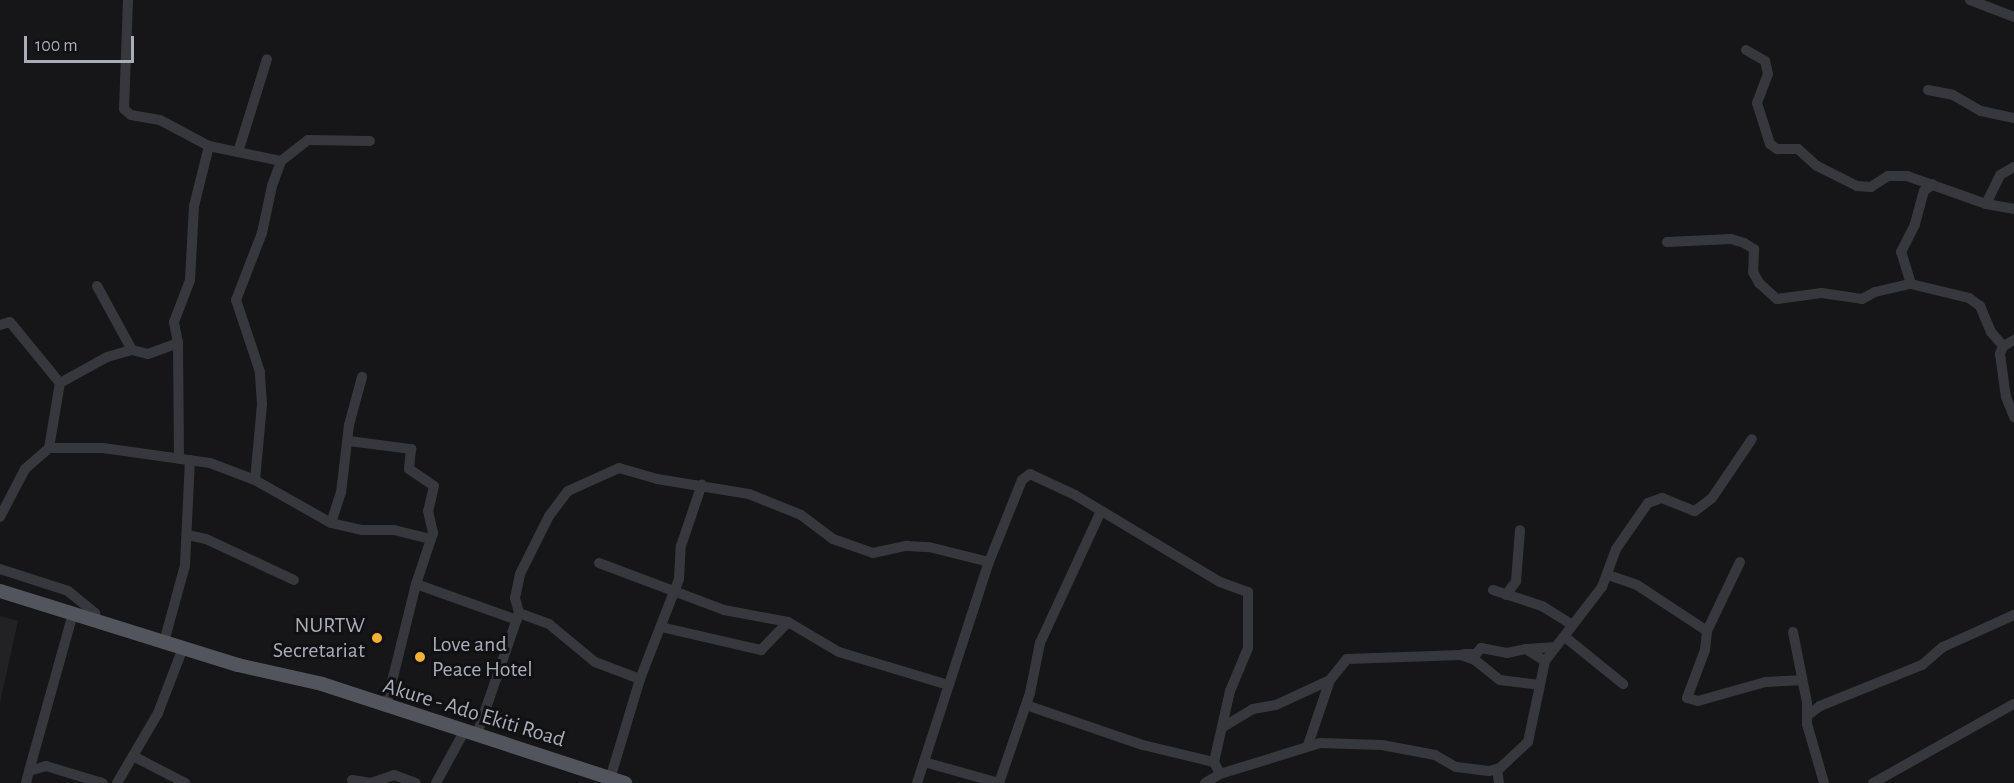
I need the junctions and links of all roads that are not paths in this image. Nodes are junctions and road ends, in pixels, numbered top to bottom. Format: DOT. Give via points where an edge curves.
graph roads {
  1 [pos="128,0"];
  2 [pos="1970,0"];
  3 [pos="2014,18"];
  4 [pos="1746,50"];
  5 [pos="267,59"];
  6 [pos="1928,90"];
  7 [pos="2014,118"];
  8 [pos="370,141"];
  9 [pos="209,146"];
  10 [pos="239,149"];
  11 [pos="282,161"];
  12 [pos="2014,167"];
  13 [pos="1933,184"];
  14 [pos="1986,204"];
  15 [pos="2014,209"];
  16 [pos="1667,242"];
  17 [pos="1911,284"];
  18 [pos="97,286"];
  19 [pos="0,325"];
  20 [pos="2014,340"];
  21 [pos="178,343"];
  22 [pos="2003,346"];
  23 [pos="132,350"];
  24 [pos="362,377"];
  25 [pos="60,383"];
  26 [pos="2014,417"];
  27 [pos="1752,439"];
  28 [pos="349,441"];
  29 [pos="49,448"];
  30 [pos="184,460"];
  31 [pos="255,480"];
  32 [pos="702,484"];
  33 [pos="1101,511"];
  34 [pos="0,517"];
  35 [pos="331,523"];
  36 [pos="1520,530"];
  37 [pos="187,536"];
  38 [pos="431,539"];
  39 [pos="988,562"];
  40 [pos="1740,562"];
  41 [pos="599,563"];
  42 [pos="0,569"];
  43 [pos="1608,575"];
  44 [pos="294,580"];
  45 [pos="416,584"];
  46 [pos="1493,590"];
  47 [pos="0,591"];
  48 [pos="674,593"];
  49 [pos="1506,595"];
  50 [pos="74,613"];
  51 [pos="2014,615"];
  52 [pos="518,616"];
  53 [pos="96,620"];
  54 [pos="788,622"];
  55 [pos="1573,625"];
  56 [pos="661,627"];
  57 [pos="1707,631"];
  58 [pos="1793,632"];
  59 [pos="1565,637"];
  60 [pos="164,642"];
  61 [pos="1553,647"];
  62 [pos="183,648"];
  63 [pos="1526,649"];
  64 [pos="1461,655"];
  65 [pos="1545,661"];
  66 [pos="640,679"];
  67 [pos="1330,680"];
  68 [pos="1800,680"];
  69 [pos="1623,684"];
  70 [pos="948,685"];
  71 [pos="1538,685"];
  72 [pos="2014,704"];
  73 [pos="1026,705"];
  74 [pos="386,706"];
  75 [pos="1809,716"];
  76 [pos="1223,727"];
  77 [pos="471,732"];
  78 [pos="1308,745"];
  79 [pos="133,756"];
  80 [pos="924,762"];
  81 [pos="1214,762"];
  82 [pos="1497,769"];
  83 [pos="29,771"];
  84 [pos="1220,774"];
  85 [pos="604,779"];
  86 [pos="352,780"];
  87 [pos="26,783"];
  88 [pos="102,783"];
  89 [pos="117,783"];
  90 [pos="185,783"];
  91 [pos="416,783"];
  92 [pos="436,783"];
  93 [pos="625,783"];
  94 [pos="917,783"];
  95 [pos="999,783"];
  96 [pos="1205,783"];
  97 [pos="1500,783"];
  98 [pos="1824,783"];
  99 [pos="1873,783"];
  1 -- 9 [label="street" via="124,109 131,115 160,120"];
  2 -- 3 [label="street"];
  4 -- 13 [label="street" via="1765,61 1768,74 1757,103 1770,144 1777,149 1798,149 1817,166 1857,186 1870,187 1888,176 1907,176"];
  5 -- 10 [label="street"];
  6 -- 7 [label="street" via="1953,95 1981,111"];
  8 -- 11 [label="street" via="308,140"];
  9 -- 10 [label="street"];
  9 -- 21 [label="street" via="194,206 190,280 174,322"];
  10 -- 11 [label="street"];
  11 -- 31 [label="street" via="262,233 236,300 260,372 262,414"];
  12 -- 14 [label="street" via="2001,175"];
  13 -- 14 [label="street"];
  13 -- 17 [label="street" via="1924,191 1916,224 1901,252"];
  14 -- 15 [label="street"];
  16 -- 17 [label="street" via="1731,239 1744,243 1754,249 1753,272 1759,283 1777,298 1822,292 1862,299"];
  17 -- 22 [label="street" via="1969,298 1980,306 1991,332"];
  18 -- 23 [label="street"];
  19 -- 25 [label="street" via="10,322"];
  20 -- 22 [label="street"];
  21 -- 23 [label="street" via="148,354"];
  21 -- 30 [label="street"];
  22 -- 26 [label="street" via="2000,354 2006,397"];
  23 -- 25 [label="street" via="94,362"];
  24 -- 28 [label="street" via="349,425"];
  25 -- 29 [label="street"];
  27 -- 43 [label="street" via="1712,498 1695,511 1662,498 1651,499 1616,549"];
  28 -- 35 [label="street" via="342,493"];
  28 -- 38 [label="street" via="411,449 409,469 435,489 428,511 433,527"];
  29 -- 30 [label="street" via="103,448"];
  29 -- 34 [label="street" via="26,469"];
  30 -- 31 [label="street" via="222,466"];
  30 -- 37 [label="street"];
  31 -- 35 [label="street"];
  32 -- 39 [label="street" via="749,494 792,510 832,539 873,553 907,546"];
  32 -- 48 [label="street" via="681,546 681,571"];
  32 -- 52 [label="street" via="657,479 619,468 568,491 549,516 520,574 515,598"];
  33 -- 39 [label="street" via="1046,478 1029,474 1022,480"];
  33 -- 73 [label="street" via="1040,643"];
  33 -- 76 [label="street" via="1220,582 1248,592 1248,648 1230,691"];
  35 -- 38 [label="street" via="362,530 394,530"];
  36 -- 49 [label="street" via="1516,580"];
  37 -- 44 [label="street" via="206,539"];
  37 -- 60 [label="street" via="185,565"];
  38 -- 45 [label="street"];
  39 -- 70 [label="street"];
  40 -- 57 [label="street"];
  41 -- 48 [label="street"];
  42 -- 53 [label="street" via="68,591 95,613"];
  43 -- 55 [label="street"];
  43 -- 57 [label="street" via="1637,585"];
  45 -- 52 [label="street"];
  45 -- 74 [label="street"];
  46 -- 49 [label="street"];
  47 -- 50 [label="main road, Akure - Ado Ekiti Road"];
  48 -- 54 [label="street" via="751,617"];
  48 -- 56 [label="street"];
  49 -- 55 [label="street" via="1556,612"];
  50 -- 53 [label="main road, Akure - Ado Ekiti Road"];
  50 -- 83 [label="street"];
  51 -- 75 [label="street" via="1943,646 1914,669 1820,706"];
  52 -- 66 [label="street" via="549,624 595,662"];
  52 -- 77 [label="street"];
  53 -- 60 [label="main road, Akure - Ado Ekiti Road"];
  54 -- 56 [label="street" via="761,650"];
  54 -- 70 [label="street" via="839,652"];
  55 -- 59 [label="street"];
  56 -- 66 [label="street"];
  57 -- 68 [label="street" via="1705,650 1689,689 1687,698 1691,701 1765,682"];
  58 -- 68 [label="street"];
  59 -- 61 [label="street"];
  59 -- 69 [label="street"];
  60 -- 62 [label="main road, Akure - Ado Ekiti Road"];
  61 -- 63 [label="street"];
  61 -- 65 [label="street"];
  62 -- 74 [label="main road, Akure - Ado Ekiti Road" via="322,684"];
  62 -- 79 [label="street" via="158,713"];
  63 -- 64 [label="street" via="1507,653 1481,648 1476,654"];
  63 -- 65 [label="street"];
  64 -- 67 [label="street" via="1347,658"];
  64 -- 71 [label="street" via="1480,663 1500,680"];
  65 -- 71 [label="street"];
  66 -- 85 [label="street"];
  67 -- 76 [label="street" via="1276,705 1253,709"];
  67 -- 78 [label="street"];
  68 -- 75 [label="street"];
  70 -- 80 [label="street"];
  71 -- 82 [label="street" via="1535,719 1526,746"];
  72 -- 99 [label="street"];
  73 -- 81 [label="street" via="1095,731"];
  73 -- 95 [label="street"];
  74 -- 77 [label="main road, Akure - Ado Ekiti Road"];
  75 -- 98 [label="street" via="1807,724"];
  76 -- 81 [label="street"];
  77 -- 85 [label="main road, Akure - Ado Ekiti Road"];
  77 -- 92 [label="street"];
  78 -- 82 [label="street" via="1382,745 1436,755 1456,767"];
  78 -- 84 [label="street"];
  79 -- 89 [label="street"];
  79 -- 90 [label="street"];
  80 -- 94 [label="street"];
  80 -- 95 [label="street"];
  81 -- 84 [label="street"];
  82 -- 97 [label="street"];
  83 -- 87 [label="street"];
  83 -- 88 [label="street" via="46,766"];
  84 -- 96 [label="street"];
  85 -- 93 [label="main road, Akure - Ado Ekiti Road"];
  86 -- 91 [label="street" via="371,783 394,776"];
}
